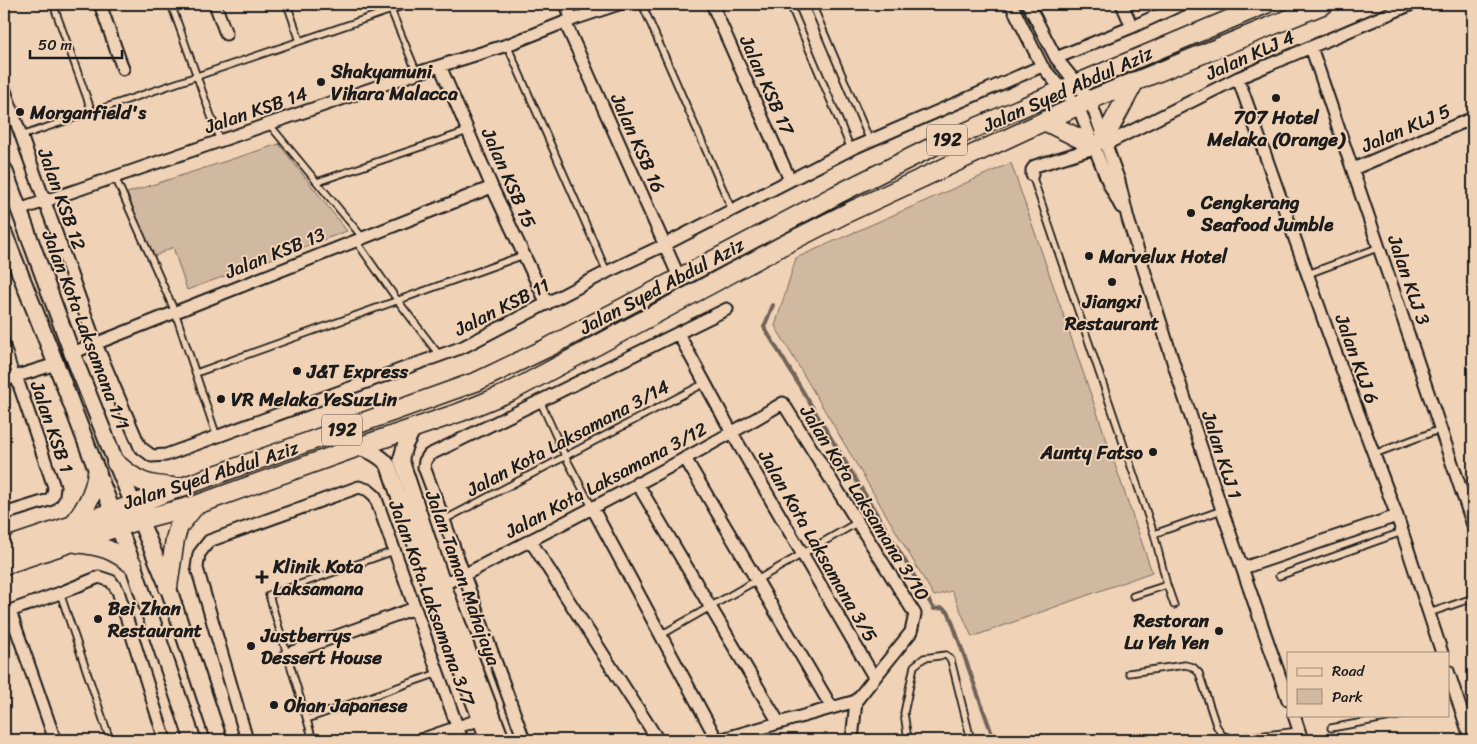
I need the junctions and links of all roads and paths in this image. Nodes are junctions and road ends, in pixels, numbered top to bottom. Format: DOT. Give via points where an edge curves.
graph roads {
  1 [pos="54,4"];
  2 [pos="100,4"];
  3 [pos="171,4"];
  4 [pos="215,4"];
  5 [pos="287,4"];
  6 [pos="406,4"];
  7 [pos="566,4"];
  8 [pos="619,4"];
  9 [pos="642,4"];
  10 [pos="712,4"];
  11 [pos="790,4"];
  12 [pos="812,4"];
  13 [pos="1011,4"];
  14 [pos="1122,4"];
  15 [pos="1182,4"];
  16 [pos="1266,4"];
  17 [pos="1326,4"];
  18 [pos="1412,4"];
  19 [pos="1032,5"];
  20 [pos="391,10"];
  21 [pos="569,21"];
  22 [pos="1132,27"];
  23 [pos="226,34"];
  24 [pos="300,41"];
  25 [pos="507,45"];
  26 [pos="1312,46"];
  27 [pos="1056,58"];
  28 [pos="440,66"];
  29 [pos="1042,66"];
  30 [pos="123,69"];
  31 [pos="417,73"];
  32 [pos="196,76"];
  33 [pos="1238,78"];
  34 [pos="1135,81"];
  35 [pos="1069,87"];
  36 [pos="4,88"];
  37 [pos="1084,103"];
  38 [pos="92,112"];
  39 [pos="1473,118"];
  40 [pos="1044,122"];
  41 [pos="269,124"];
  42 [pos="468,131"];
  43 [pos="20,136"];
  44 [pos="220,141"];
  45 [pos="870,141"];
  46 [pos="1099,144"];
  47 [pos="851,149"];
  48 [pos="4,169"];
  49 [pos="1353,169"];
  50 [pos="1032,175"];
  51 [pos="115,177"];
  52 [pos="790,180"];
  53 [pos="317,182"];
  54 [pos="492,187"];
  55 [pos="44,202"];
  56 [pos="18,210"];
  57 [pos="732,210"];
  58 [pos="4,233"];
  59 [pos="359,239"];
  60 [pos="664,245"];
  61 [pos="1380,247"];
  62 [pos="524,255"];
  63 [pos="607,272"];
  64 [pos="1308,274"];
  65 [pos="679,277"];
  66 [pos="398,300"];
  67 [pos="547,304"];
  68 [pos="727,308"];
  69 [pos="175,312"];
  70 [pos="678,333"];
  71 [pos="4,336"];
  72 [pos="96,344"];
  73 [pos="72,353"];
  74 [pos="440,356"];
  75 [pos="56,364"];
  76 [pos="196,373"];
  77 [pos="16,376"];
  78 [pos="4,380"];
  79 [pos="705,382"];
  80 [pos="540,402"];
  81 [pos="783,403"];
  82 [pos="414,428"];
  83 [pos="1441,429"];
  84 [pos="732,432"];
  85 [pos="217,437"];
  86 [pos="358,447"];
  87 [pos="1374,454"];
  88 [pos="152,456"];
  89 [pos="565,456"];
  90 [pos="685,458"];
  91 [pos="116,464"];
  92 [pos="97,472"];
  93 [pos="637,483"];
  94 [pos="179,488"];
  95 [pos="196,505"];
  96 [pos="592,507"];
  97 [pos="1222,510"];
  98 [pos="136,512"];
  99 [pos="4,514"];
  100 [pos="1397,516"];
  101 [pos="115,520"];
  102 [pos="444,520"];
  103 [pos="858,522"];
  104 [pos="1473,525"];
  105 [pos="1402,532"];
  106 [pos="73,534"];
  107 [pos="1154,534"];
  108 [pos="530,540"];
  109 [pos="4,548"];
  110 [pos="394,551"];
  111 [pos="803,554"];
  112 [pos="4,565"];
  113 [pos="132,565"];
  114 [pos="1243,568"];
  115 [pos="464,576"];
  116 [pos="1279,576"];
  117 [pos="757,580"];
  118 [pos="443,584"];
  119 [pos="1167,585"];
  120 [pos="168,587"];
  121 [pos="60,593"];
  122 [pos="1133,596"];
  123 [pos="1473,598"];
  124 [pos="1174,605"];
  125 [pos="710,607"];
  126 [pos="415,608"];
  127 [pos="7,612"];
  128 [pos="1429,613"];
  129 [pos="660,635"];
  130 [pos="1442,652"];
  131 [pos="287,654"];
  132 [pos="438,673"];
  133 [pos="1129,673"];
  134 [pos="874,677"];
  135 [pos="1450,677"];
  136 [pos="1287,697"];
  137 [pos="856,701"];
  138 [pos="832,708"];
  139 [pos="1294,716"];
  140 [pos="1397,716"];
  141 [pos="487,717"];
  142 [pos="307,719"];
  143 [pos="779,723"];
  144 [pos="457,728"];
  145 [pos="1331,728"];
  146 [pos="1300,735"];
  147 [pos="55,740"];
  148 [pos="110,740"];
  149 [pos="165,740"];
  150 [pos="193,740"];
  151 [pos="219,740"];
  152 [pos="247,740"];
  153 [pos="313,740"];
  154 [pos="420,740"];
  155 [pos="462,740"];
  156 [pos="488,740"];
  157 [pos="502,740"];
  158 [pos="524,740"];
  159 [pos="658,740"];
  160 [pos="718,740"];
  161 [pos="852,740"];
  162 [pos="908,740"];
  163 [pos="971,740"];
  164 [pos="1471,740"];
  1 -- 38 [label="lane"];
  2 -- 30 [label="street"];
  3 -- 32 [label="lane"];
  4 -- 23 [label="street"];
  5 -- 24 [label="lane"];
  6 -- 20 [label="lane"];
  7 -- 21 [label="street, Jalan KSB 16"];
  8 -- 21 [label="street, Jalan KSB 14"];
  9 -- 57 [label="lane"];
  10 -- 52 [label="street, Jalan KSB 17"];
  11 -- 47 [label="lane"];
  12 -- 45 [label="lane"];
  13 -- 29 [label="street"];
  14 -- 22 [label="street"];
  15 -- 22 [label="street"];
  16 -- 35 [label="main road, Jalan Syed Abdul Aziz / 192"];
  17 -- 34 [label="main road, Jalan Syed Abdul Aziz / 192"];
  18 -- 26 [label="street, Jalan KLJ 4"];
  19 -- 27 [label="street"];
  20 -- 24 [label="lane"];
  20 -- 31 [label="lane"];
  21 -- 25 [label="street, Jalan KSB 14"];
  21 -- 60 [label="street, Jalan KSB 16"];
  22 -- 27 [label="street"];
  24 -- 32 [label="lane"];
  25 -- 28 [label="street, Jalan KSB 14"];
  25 -- 63 [label="lane"];
  26 -- 33 [label="street, Jalan KLJ 4"];
  26 -- 49 [label="street, Jalan KLJ 3"];
  27 -- 35 [label="street"];
  28 -- 31 [label="street, Jalan KSB 14"];
  28 -- 42 [label="street, Jalan KSB 15"];
  29 -- 35 [label="street"];
  29 -- 45 [label="street, Jalan KSB 11"];
  31 -- 41 [label="street, Jalan KSB 14"];
  32 -- 38 [label="lane"];
  32 -- 44 [label="lane"];
  33 -- 46 [label="street, Jalan KLJ 4"];
  33 -- 64 [label="street, Jalan KLJ 6"];
  34 -- 37 [label="main road, Jalan Syed Abdul Aziz / 192"];
  34 -- 46 [label="main road"];
  35 -- 37 [label="street"];
  35 -- 65 [label="main road, Jalan Syed Abdul Aziz / 192" via="936,145"];
  36 -- 43 [label="street, Jalan KSB 12"];
  37 -- 40 [label="main road, Jalan Syed Abdul Aziz / 192"];
  37 -- 46 [label="street, Jalan KLJ 1"];
  38 -- 43 [label="lane"];
  39 -- 49 [label="street, Jalan KLJ 5"];
  40 -- 46 [label="main road"];
  40 -- 82 [label="main road, Jalan Syed Abdul Aziz / 192" via="849,212 510,392"];
  41 -- 44 [label="street, Jalan KSB 14"];
  41 -- 53 [label="lane"];
  42 -- 53 [label="lane"];
  42 -- 54 [label="street, Jalan KSB 15"];
  43 -- 55 [label="street, Jalan KSB 12"];
  44 -- 51 [label="street, Jalan KSB 14"];
  45 -- 47 [label="street, Jalan KSB 11"];
  46 -- 50 [label="street, Jalan KLJ 4" via="1036,166"];
  46 -- 97 [label="street, Jalan KLJ 1" via="1109,184 1128,219"];
  47 -- 52 [label="street, Jalan KSB 11"];
  48 -- 56 [label="main road, Jalan Kota Laksamana 1/1"];
  49 -- 61 [label="street, Jalan KLJ 3"];
  50 -- 107 [label="lane"];
  51 -- 55 [label="street, Jalan KSB 14"];
  51 -- 69 [label="lane"];
  52 -- 57 [label="street, Jalan KSB 11"];
  53 -- 59 [label="lane"];
  54 -- 59 [label="street, Jalan KSB 13"];
  54 -- 62 [label="street, Jalan KSB 15"];
  55 -- 56 [label="street, Jalan KSB 14"];
  55 -- 72 [label="street, Jalan KSB 12"];
  56 -- 73 [label="main road, Jalan Kota Laksamana 1/1"];
  57 -- 60 [label="street, Jalan KSB 11"];
  58 -- 75 [label="main road"];
  59 -- 66 [label="lane"];
  59 -- 69 [label="street, Jalan KSB 13"];
  60 -- 63 [label="street, Jalan KSB 11"];
  60 -- 65 [label="street, Jalan KSB 16"];
  61 -- 64 [label="lane"];
  61 -- 83 [label="street, Jalan KLJ 3"];
  62 -- 66 [label="lane"];
  62 -- 67 [label="street, Jalan KSB 15"];
  63 -- 67 [label="street, Jalan KSB 11"];
  64 -- 87 [label="street, Jalan KLJ 6"];
  65 -- 94 [label="main road, Jalan Syed Abdul Aziz / 192" via="478,381"];
  66 -- 74 [label="lane"];
  66 -- 76 [label="lane"];
  67 -- 74 [label="street, Jalan KSB 11"];
  68 -- 70 [label="street"];
  69 -- 72 [label="street, Jalan KSB 13"];
  69 -- 76 [label="lane"];
  70 -- 79 [label="street, Jalan Kota Laksamana 3/5"];
  70 -- 80 [label="street"];
  71 -- 77 [label="lane"];
  72 -- 73 [label="street, Jalan KSB 13"];
  72 -- 88 [label="street, Jalan KSB 12" via="140,447"];
  73 -- 91 [label="main road, Jalan Kota Laksamana 1/1"];
  74 -- 85 [label="street, Jalan KSB 11"];
  75 -- 77 [label="street"];
  75 -- 92 [label="main road"];
  76 -- 85 [label="lane"];
  77 -- 78 [label="street"];
  77 -- 99 [label="street, Jalan KSB 1" via="54,487 49,500"];
  79 -- 84 [label="street, Jalan Kota Laksamana 3/5"];
  79 -- 89 [label="lane, Jalan Kota Laksamana 3/14"];
  80 -- 89 [label="lane"];
  80 -- 102 [label="street" via="429,455 424,467"];
  81 -- 84 [label="street, Jalan Kota Laksamana 3/12"];
  81 -- 103 [label="street, Jalan Kota Laksamana 3/10"];
  82 -- 86 [label="main road, Jalan Syed Abdul Aziz / 192"];
  82 -- 118 [label="street, Jalan Taman Mahajaya" via="401,460"];
  83 -- 87 [label="lane"];
  83 -- 104 [label="street, Jalan KLJ 3"];
  84 -- 90 [label="street, Jalan Kota Laksamana 3/12"];
  84 -- 111 [label="street, Jalan Kota Laksamana 3/5"];
  85 -- 88 [label="street, Jalan KSB 11" via="166,455"];
  86 -- 95 [label="main road, Jalan Syed Abdul Aziz / 192"];
  86 -- 141 [label="street, Jalan Taman Mahajaya" via="373,452 388,465 430,587"];
  87 -- 100 [label="street, Jalan KLJ 6"];
  89 -- 96 [label="lane"];
  89 -- 102 [label="lane, Jalan Kota Laksamana 3/14"];
  90 -- 93 [label="street, Jalan Kota Laksamana 3/12"];
  90 -- 117 [label="street"];
  91 -- 94 [label="main road" via="142,482"];
  91 -- 98 [label="main road, Jalan Kota Laksamana 1/1"];
  92 -- 101 [label="main road"];
  92 -- 106 [label="main road" via="90,499"];
  93 -- 96 [label="street, Jalan Kota Laksamana 3/12"];
  93 -- 125 [label="street"];
  94 -- 98 [label="main road, Jalan Syed Abdul Aziz / 192"];
  95 -- 98 [label="main road, Jalan Syed Abdul Aziz / 192"];
  95 -- 120 [label="main road" via="179,526"];
  96 -- 108 [label="street, Jalan Kota Laksamana 3/12"];
  96 -- 129 [label="street"];
  97 -- 107 [label="lane"];
  97 -- 114 [label="street, Jalan KLJ 1"];
  98 -- 101 [label="main road, Jalan Syed Abdul Aziz / 192"];
  98 -- 120 [label="main road, Jalan Kota Laksamana 1/1"];
  100 -- 105 [label="street, Jalan KLJ 6"];
  100 -- 114 [label="street"];
  101 -- 106 [label="main road, Jalan Syed Abdul Aziz / 192"];
  101 -- 113 [label="main road"];
  102 -- 115 [label="street"];
  103 -- 111 [label="lane"];
  103 -- 134 [label="street, Jalan Kota Laksamana 3/10" via="915,614 910,632"];
  105 -- 116 [label="lane"];
  105 -- 128 [label="street, Jalan KLJ 6"];
  106 -- 109 [label="main road, Jalan Syed Abdul Aziz / 192"];
  106 -- 112 [label="main road, Jalan Syed Abdul Aziz / 192"];
  106 -- 113 [label="main road" via="109,549"];
  107 -- 119 [label="lane"];
  108 -- 115 [label="street, Jalan Kota Laksamana 3/12"];
  108 -- 159 [label="street"];
  110 -- 126 [label="street, Jalan Kota Laksamana 3/7"];
  110 -- 131 [label="lane" via="269,595"];
  110 -- 152 [label="street, Jalan Kota Laksamana 3/7" via="375,496 359,487 209,541 198,554 196,568"];
  111 -- 117 [label="lane"];
  111 -- 134 [label="street, Jalan Kota Laksamana 3/5"];
  113 -- 150 [label="main road"];
  114 -- 136 [label="street, Jalan KLJ 1"];
  115 -- 118 [label="street, Jalan Kota Laksamana 3/12"];
  115 -- 158 [label="street"];
  117 -- 125 [label="lane"];
  117 -- 138 [label="street"];
  118 -- 141 [label="street, Jalan Taman Mahajaya"];
  119 -- 122 [label="lane"];
  119 -- 124 [label="lane"];
  120 -- 151 [label="main road, Jalan Kota Laksamana 1/1"];
  121 -- 127 [label="street"];
  121 -- 148 [label="lane"];
  121 -- 149 [label="street" via="99,577 112,581 118,591"];
  123 -- 128 [label="lane"];
  125 -- 129 [label="lane"];
  125 -- 143 [label="street"];
  126 -- 131 [label="street"];
  126 -- 132 [label="street, Jalan Kota Laksamana 3/7"];
  127 -- 147 [label="street"];
  128 -- 130 [label="street, Jalan KLJ 6"];
  129 -- 160 [label="street"];
  131 -- 142 [label="lane"];
  132 -- 142 [label="lane"];
  132 -- 144 [label="street, Jalan Kota Laksamana 3/7"];
  133 -- 146 [label="lane" via="1185,665 1193,667 1199,673 1222,735 1232,739"];
  134 -- 137 [label="street, Jalan Kota Laksamana 3/10"];
  135 -- 164 [label="street"];
  137 -- 138 [label="street"];
  137 -- 161 [label="street"];
  138 -- 143 [label="street"];
  139 -- 146 [label="street"];
  140 -- 145 [label="lane"];
  141 -- 144 [label="street"];
  141 -- 156 [label="street, Jalan Taman Mahajaya"];
  141 -- 157 [label="street, Jalan Taman Mahajaya"];
  142 -- 153 [label="lane"];
  143 -- 160 [label="street"];
  144 -- 154 [label="street"];
  144 -- 155 [label="street, Jalan Kota Laksamana 3/7"];
  162 -- 163 [label="lane" via="904,713 914,666 924,658 946,655 952,660"];
}
